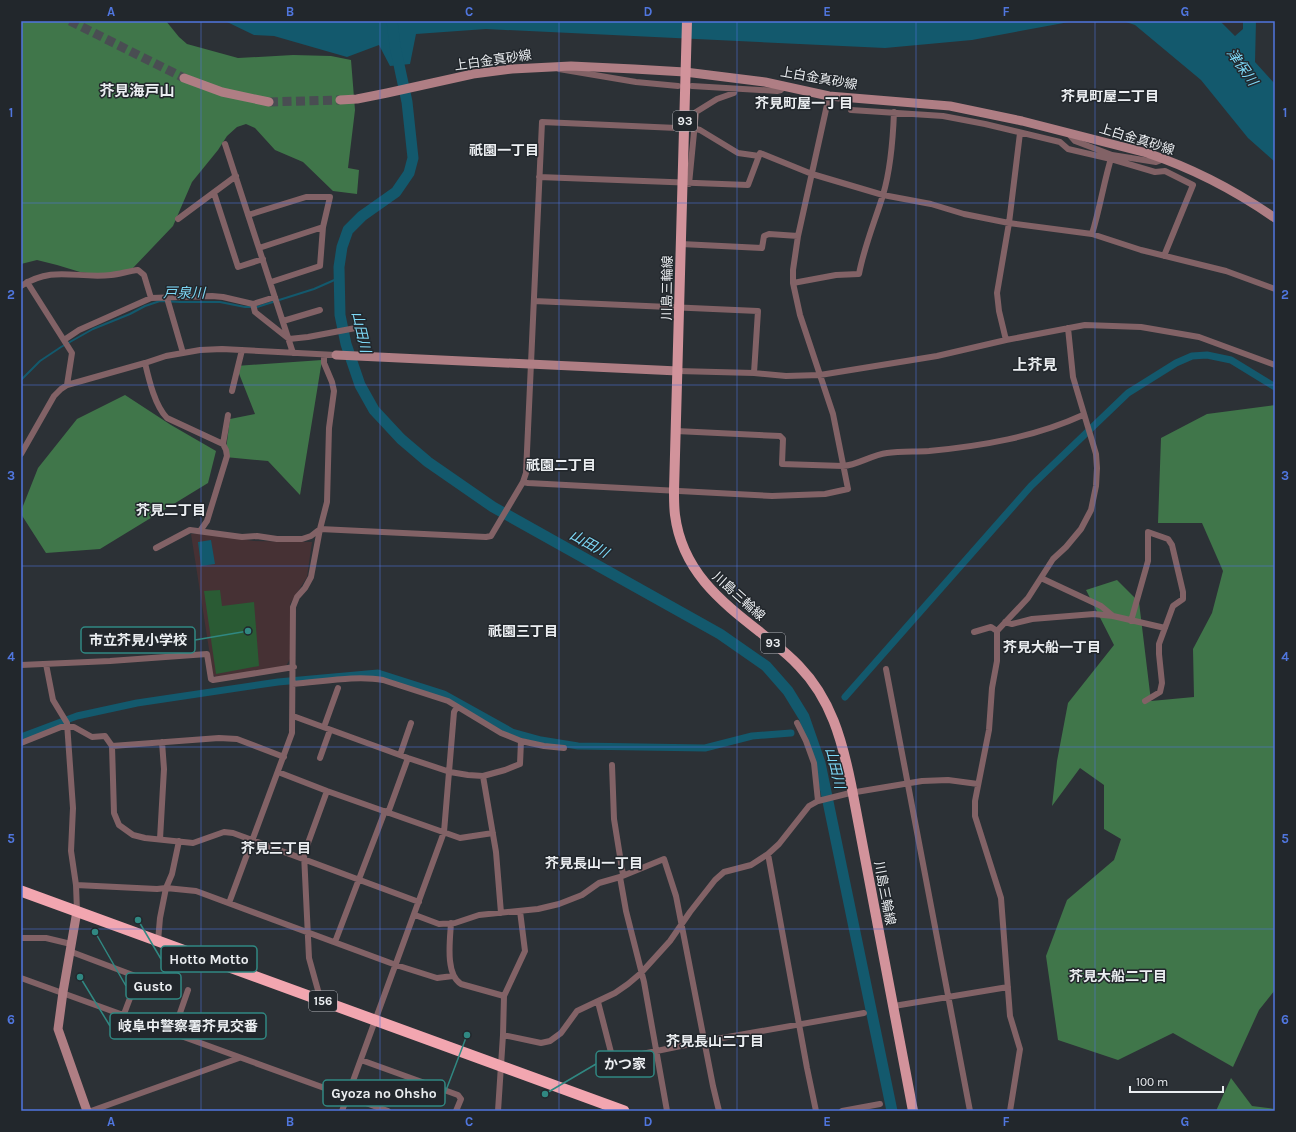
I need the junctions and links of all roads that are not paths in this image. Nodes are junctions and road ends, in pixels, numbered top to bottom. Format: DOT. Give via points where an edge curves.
graph roads {
  1 [pos="687,21"];
  2 [pos="540,67"];
  3 [pos="686,72"];
  4 [pos="184,78"];
  5 [pos="784,85"];
  6 [pos="678,86"];
  7 [pos="692,86"];
  8 [pos="735,89"];
  9 [pos="829,96"];
  10 [pos="340,100"];
  11 [pos="269,102"];
  12 [pos="851,110"];
  13 [pos="894,112"];
  14 [pos="677,128"];
  15 [pos="693,128"];
  16 [pos="1067,132"];
  17 [pos="1020,133"];
  18 [pos="225,144"];
  19 [pos="759,156"];
  20 [pos="1112,157"];
  21 [pos="1165,159"];
  22 [pos="812,174"];
  23 [pos="236,176"];
  24 [pos="539,177"];
  25 [pos="686,183"];
  26 [pos="214,193"];
  27 [pos="883,194"];
  28 [pos="248,215"];
  29 [pos="1275,218"];
  30 [pos="178,219"];
  31 [pos="1009,223"];
  32 [pos="323,227"];
  33 [pos="1092,234"];
  34 [pos="798,236"];
  35 [pos="681,244"];
  36 [pos="259,248"];
  37 [pos="1164,256"];
  38 [pos="263,259"];
  39 [pos="270,282"];
  40 [pos="793,283"];
  41 [pos="24,284"];
  42 [pos="1275,289"];
  43 [pos="151,298"];
  44 [pos="167,298"];
  45 [pos="276,300"];
  46 [pos="534,301"];
  47 [pos="680,306"];
  48 [pos="254,307"];
  49 [pos="320,310"];
  50 [pos="283,321"];
  51 [pos="358,328"];
  52 [pos="1068,328"];
  53 [pos="289,339"];
  54 [pos="1006,340"];
  55 [pos="66,343"];
  56 [pos="242,350"];
  57 [pos="183,353"];
  58 [pos="293,353"];
  59 [pos="324,355"];
  60 [pos="336,355"];
  61 [pos="145,363"];
  62 [pos="531,363"];
  63 [pos="1275,365"];
  64 [pos="678,371"];
  65 [pos="754,373"];
  66 [pos="820,375"];
  67 [pos="67,385"];
  68 [pos="232,391"];
  69 [pos="228,415"];
  70 [pos="1083,415"];
  71 [pos="676,431"];
  72 [pos="223,444"];
  73 [pos="21,454"];
  74 [pos="843,466"];
  75 [pos="524,482"];
  76 [pos="674,491"];
  77 [pos="320,529"];
  78 [pos="200,531"];
  79 [pos="156,548"];
  80 [pos="1041,578"];
  81 [pos="1113,616"];
  82 [pos="1131,621"];
  83 [pos="1005,622"];
  84 [pos="1165,628"];
  85 [pos="997,631"];
  86 [pos="974,632"];
  87 [pos="46,664"];
  88 [pos="21,665"];
  89 [pos="294,667"];
  90 [pos="886,669"];
  91 [pos="293,684"];
  92 [pos="338,688"];
  93 [pos="1145,701"];
  94 [pos="457,707"];
  95 [pos="293,716"];
  96 [pos="66,723"];
  97 [pos="411,723"];
  98 [pos="797,723"];
  99 [pos="327,728"];
  100 [pos="521,741"];
  101 [pos="162,742"];
  102 [pos="21,743"];
  103 [pos="112,746"];
  104 [pos="564,748"];
  105 [pos="400,755"];
  106 [pos="284,757"];
  107 [pos="320,758"];
  108 [pos="408,758"];
  109 [pos="612,765"];
  110 [pos="278,772"];
  111 [pos="450,772"];
  112 [pos="483,776"];
  113 [pos="908,783"];
  114 [pos="978,784"];
  115 [pos="327,791"];
  116 [pos="851,793"];
  117 [pos="820,800"];
  118 [pos="386,812"];
  119 [pos="444,832"];
  120 [pos="493,834"];
  121 [pos="160,839"];
  122 [pos="179,841"];
  123 [pos="252,841"];
  124 [pos="768,854"];
  125 [pos="304,860"];
  126 [pos="622,876"];
  127 [pos="359,880"];
  128 [pos="76,885"];
  129 [pos="166,888"];
  130 [pos="21,890"];
  131 [pos="419,902"];
  132 [pos="229,903"];
  133 [pos="77,911"];
  134 [pos="520,911"];
  135 [pos="501,912"];
  136 [pos="415,915"];
  137 [pos="451,923"];
  138 [pos="682,924"];
  139 [pos="308,932"];
  140 [pos="21,938"];
  141 [pos="158,942"];
  142 [pos="335,942"];
  143 [pos="70,948"];
  144 [pos="396,965"];
  145 [pos="641,973"];
  146 [pos="453,976"];
  147 [pos="21,978"];
  148 [pos="1008,987"];
  149 [pos="188,990"];
  150 [pos="62,992"];
  151 [pos="504,996"];
  152 [pos="949,998"];
  153 [pos="318,999"];
  154 [pos="598,1002"];
  155 [pos="894,1006"];
  156 [pos="864,1013"];
  157 [pos="124,1014"];
  158 [pos="376,1020"];
  159 [pos="800,1024"];
  160 [pos="173,1033"];
  161 [pos="503,1035"];
  162 [pos="705,1041"];
  163 [pos="656,1051"];
  164 [pos="239,1058"];
  165 [pos="361,1060"];
  166 [pos="501,1066"];
  167 [pos="347,1096"];
  168 [pos="880,1104"];
  169 [pos="87,1111"];
  170 [pos="91,1111"];
  171 [pos="342,1111"];
  172 [pos="388,1111"];
  173 [pos="456,1111"];
  174 [pos="498,1111"];
  175 [pos="624,1111"];
  176 [pos="667,1111"];
  177 [pos="719,1111"];
  178 [pos="816,1111"];
  179 [pos="842,1111"];
  180 [pos="913,1111"];
  181 [pos="970,1111"];
  182 [pos="1010,1111"];
  1 -- 3 [label="main road, 川島三輪線 / 93"];
  2 -- 3 [label="main road, 上白金真砂線" via="571,66"];
  2 -- 6 [label="street"];
  2 -- 10 [label="main road, 上白金真砂線" via="473,74 357,99"];
  3 -- 5 [label="main road, 上白金真砂線"];
  3 -- 25 [label="main road, 川島三輪線 / 93"];
  4 -- 11 [label="main road" via="222,92"];
  5 -- 8 [label="street" via="777,91"];
  5 -- 9 [label="main road, 上白金真砂線"];
  7 -- 8 [label="street"];
  8 -- 15 [label="street" via="734,93 717,99 696,112"];
  9 -- 16 [label="main road, 上白金真砂線" via="950,106"];
  9 -- 22 [label="street"];
  12 -- 13 [label="street"];
  13 -- 17 [label="street" via="943,116"];
  13 -- 27 [label="street"];
  14 -- 24 [label="street" via="542,122"];
  15 -- 19 [label="street" via="738,153"];
  15 -- 25 [label="street"];
  16 -- 20 [label="street" via="1075,141"];
  16 -- 21 [label="main road, 上白金真砂線"];
  17 -- 20 [label="street" via="1060,142 1068,149"];
  17 -- 31 [label="street"];
  18 -- 23 [label="street"];
  19 -- 22 [label="street" via="760,153"];
  19 -- 25 [label="street" via="748,185"];
  20 -- 21 [label="street" via="1156,162"];
  20 -- 33 [label="street"];
  20 -- 37 [label="street" via="1155,172 1165,171 1193,185"];
  21 -- 29 [label="main road, 上白金真砂線" via="1227,188"];
  22 -- 27 [label="street"];
  22 -- 34 [label="street"];
  23 -- 26 [label="street"];
  23 -- 28 [label="street"];
  24 -- 25 [label="street"];
  24 -- 46 [label="street"];
  25 -- 35 [label="main road, 川島三輪線 / 93"];
  26 -- 30 [label="street"];
  26 -- 38 [label="street" via="238,267"];
  27 -- 31 [label="street"];
  27 -- 40 [label="street" via="869,233 859,274 836,275"];
  28 -- 32 [label="street" via="306,197 330,197"];
  28 -- 36 [label="street"];
  31 -- 33 [label="street"];
  31 -- 54 [label="street" via="997,293"];
  32 -- 36 [label="street"];
  32 -- 39 [label="street" via="320,266"];
  33 -- 37 [label="street"];
  34 -- 35 [label="street" via="769,234 764,236 762,248"];
  34 -- 40 [label="street"];
  35 -- 47 [label="main road, 川島三輪線 / 93"];
  36 -- 38 [label="street"];
  37 -- 42 [label="street" via="1226,271"];
  38 -- 39 [label="street"];
  39 -- 45 [label="street"];
  40 -- 66 [label="street" via="800,315"];
  41 -- 43 [label="street" via="51,274 111,275 138,270 144,275"];
  41 -- 55 [label="street"];
  43 -- 44 [label="street"];
  43 -- 55 [label="street" via="79,330"];
  44 -- 48 [label="street" via="223,297"];
  44 -- 57 [label="street"];
  45 -- 48 [label="street"];
  45 -- 50 [label="street"];
  46 -- 47 [label="street"];
  46 -- 62 [label="street"];
  47 -- 64 [label="main road, 川島三輪線 / 93"];
  47 -- 65 [label="street" via="758,311"];
  48 -- 53 [label="street"];
  49 -- 50 [label="street"];
  50 -- 53 [label="street"];
  51 -- 53 [label="street"];
  52 -- 54 [label="street"];
  52 -- 63 [label="street" via="1085,324 1141,326 1199,337"];
  52 -- 70 [label="street" via="1073,377"];
  53 -- 58 [label="street"];
  54 -- 66 [label="street" via="937,356"];
  55 -- 67 [label="street" via="72,353"];
  56 -- 57 [label="street" via="200,350"];
  56 -- 58 [label="street"];
  56 -- 68 [label="street"];
  57 -- 61 [label="street"];
  58 -- 59 [label="street"];
  59 -- 60 [label="street"];
  59 -- 77 [label="street" via="324,363 334,391 329,428 327,502"];
  60 -- 62 [label="main road"];
  61 -- 67 [label="street"];
  61 -- 72 [label="street" via="163,414"];
  62 -- 64 [label="main road"];
  62 -- 75 [label="street"];
  64 -- 65 [label="street"];
  64 -- 71 [label="main road, 川島三輪線 / 93"];
  65 -- 66 [label="street" via="786,376"];
  66 -- 74 [label="street" via="838,433"];
  67 -- 73 [label="street" via="54,396"];
  69 -- 72 [label="street"];
  70 -- 74 [label="street" via="1063,424 987,444 887,453"];
  70 -- 80 [label="street" via="1094,447 1097,468 1091,510 1081,529 1053,559"];
  71 -- 74 [label="street" via="780,436 783,439 782,464"];
  71 -- 76 [label="main road, 川島三輪線 / 93"];
  72 -- 78 [label="street" via="227,456 226,463 207,521"];
  74 -- 76 [label="street" via="848,489 825,494 772,496"];
  75 -- 76 [label="street"];
  75 -- 77 [label="street" via="491,536"];
  76 -- 116 [label="main road, 川島三輪線 / 93" via="675,516 682,542 690,562 701,579 729,607 800,666 827,706 843,747"];
  77 -- 78 [label="street" via="302,539 242,537"];
  77 -- 89 [label="street" via="311,577 293,607"];
  78 -- 79 [label="street" via="190,530"];
  80 -- 81 [label="street" via="1101,606"];
  80 -- 83 [label="street" via="1028,598"];
  81 -- 82 [label="street"];
  81 -- 83 [label="street" via="1094,614 1032,619 1012,624"];
  82 -- 84 [label="street"];
  82 -- 84 [label="street" via="1148,561 1148,532 1168,540 1172,545 1183,592 1183,599 1174,606"];
  83 -- 85 [label="street"];
  84 -- 93 [label="street" via="1159,644 1162,683 1160,692"];
  85 -- 86 [label="street" via="991,627"];
  85 -- 114 [label="street" via="997,661 989,730"];
  87 -- 88 [label="street"];
  87 -- 89 [label="street" via="207,654 211,679 214,680"];
  87 -- 96 [label="street" via="53,700"];
  89 -- 91 [label="street"];
  90 -- 113 [label="street"];
  91 -- 94 [label="street" via="374,678 448,701"];
  91 -- 95 [label="street"];
  92 -- 99 [label="street"];
  94 -- 100 [label="street" via="501,733"];
  94 -- 111 [label="street" via="454,712"];
  95 -- 99 [label="street"];
  95 -- 106 [label="street" via="292,733"];
  96 -- 102 [label="street"];
  96 -- 103 [label="street" via="92,737 105,736"];
  96 -- 128 [label="street" via="73,808 71,851"];
  97 -- 105 [label="street"];
  98 -- 117 [label="street" via="814,763"];
  99 -- 105 [label="street"];
  99 -- 107 [label="street"];
  100 -- 104 [label="street"];
  100 -- 112 [label="street" via="520,764"];
  101 -- 103 [label="street"];
  101 -- 106 [label="street" via="237,739"];
  101 -- 121 [label="street" via="164,769"];
  103 -- 121 [label="street" via="114,813 119,825 133,835"];
  105 -- 108 [label="street"];
  106 -- 110 [label="street"];
  108 -- 111 [label="street"];
  108 -- 118 [label="street"];
  109 -- 126 [label="street" via="614,819"];
  110 -- 115 [label="street"];
  110 -- 123 [label="street"];
  111 -- 112 [label="street"];
  111 -- 119 [label="street"];
  112 -- 120 [label="street"];
  113 -- 114 [label="street" via="948,780"];
  113 -- 116 [label="street"];
  113 -- 152 [label="street"];
  114 -- 148 [label="street" via="975,816 1001,898"];
  115 -- 118 [label="street"];
  115 -- 125 [label="street"];
  116 -- 117 [label="street"];
  116 -- 155 [label="main road, 川島三輪線 / 93"];
  117 -- 124 [label="street" via="809,806"];
  118 -- 119 [label="street"];
  118 -- 127 [label="street"];
  119 -- 120 [label="street" via="460,838"];
  119 -- 131 [label="street"];
  120 -- 135 [label="street"];
  121 -- 122 [label="street"];
  122 -- 123 [label="street" via="193,842 224,832"];
  122 -- 129 [label="street" via="172,874"];
  123 -- 125 [label="street"];
  123 -- 132 [label="street"];
  124 -- 138 [label="street" via="751,865 724,872 704,893"];
  124 -- 159 [label="street"];
  125 -- 127 [label="street"];
  125 -- 139 [label="street"];
  126 -- 134 [label="street" via="599,883 559,904"];
  126 -- 138 [label="street" via="664,859"];
  126 -- 145 [label="street" via="626,910"];
  127 -- 131 [label="street"];
  127 -- 142 [label="street"];
  128 -- 129 [label="street"];
  128 -- 133 [label="street"];
  129 -- 132 [label="street" via="190,890"];
  129 -- 141 [label="street"];
  130 -- 133 [label="highway, 156"];
  131 -- 136 [label="street"];
  132 -- 139 [label="street"];
  133 -- 141 [label="highway, 156"];
  133 -- 143 [label="main road"];
  134 -- 135 [label="street"];
  134 -- 151 [label="street" via="525,951"];
  135 -- 137 [label="street"];
  136 -- 137 [label="street" via="439,924"];
  136 -- 144 [label="street"];
  137 -- 146 [label="street" via="450,952"];
  138 -- 145 [label="street"];
  138 -- 162 [label="street"];
  139 -- 142 [label="street"];
  139 -- 153 [label="street" via="309,958 319,994"];
  140 -- 143 [label="street" via="46,938"];
  141 -- 153 [label="highway, 156"];
  142 -- 144 [label="street"];
  143 -- 150 [label="main road"];
  143 -- 157 [label="street" via="138,977"];
  144 -- 146 [label="street" via="437,978"];
  144 -- 158 [label="street"];
  145 -- 154 [label="street" via="615,993"];
  145 -- 163 [label="street"];
  146 -- 151 [label="street" via="461,984"];
  147 -- 150 [label="street"];
  148 -- 152 [label="street"];
  148 -- 182 [label="street" via="1010,1016 1020,1049"];
  149 -- 160 [label="street"];
  150 -- 157 [label="street"];
  150 -- 169 [label="main road" via="58,1029"];
  151 -- 161 [label="street"];
  152 -- 155 [label="street"];
  152 -- 181 [label="street"];
  153 -- 158 [label="highway, 156"];
  154 -- 161 [label="street" via="577,1011 560,1033 550,1041 541,1043"];
  154 -- 163 [label="street" via="613,1060"];
  155 -- 180 [label="main road, 川島三輪線 / 93"];
  156 -- 159 [label="street"];
  157 -- 160 [label="street"];
  158 -- 165 [label="street"];
  158 -- 166 [label="highway, 156"];
  159 -- 162 [label="street"];
  159 -- 178 [label="street"];
  160 -- 164 [label="street"];
  161 -- 166 [label="street"];
  162 -- 163 [label="street"];
  162 -- 177 [label="street"];
  163 -- 176 [label="street"];
  164 -- 167 [label="street"];
  164 -- 170 [label="street"];
  165 -- 167 [label="street"];
  165 -- 173 [label="street" via="458,1095 461,1099"];
  166 -- 174 [label="street"];
  166 -- 175 [label="highway, 156"];
  167 -- 171 [label="street"];
  167 -- 172 [label="street"];
  168 -- 179 [label="street"];
}
